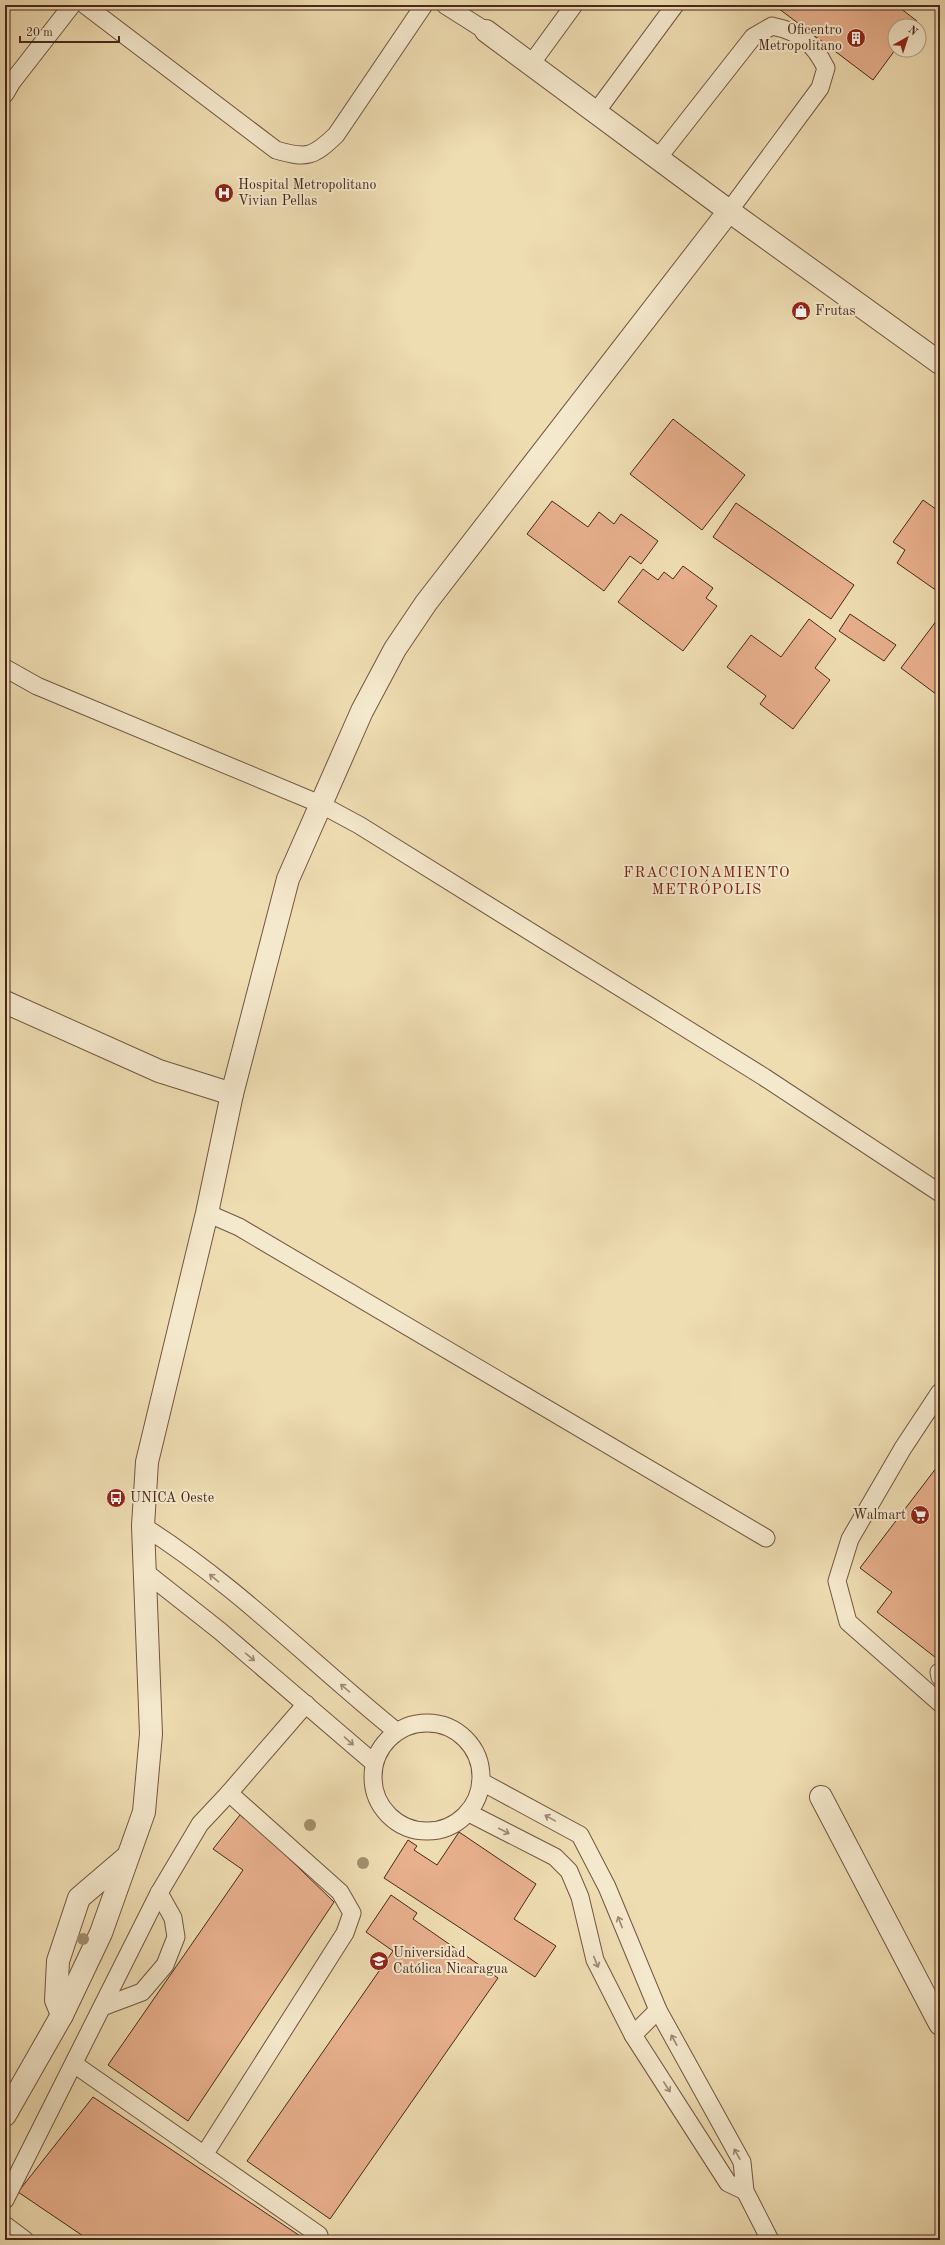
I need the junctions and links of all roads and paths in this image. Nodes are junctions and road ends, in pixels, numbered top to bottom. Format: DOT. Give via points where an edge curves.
graph roads {
  1 [pos="72,5"];
  2 [pos="85,5"];
  3 [pos="424,5"];
  4 [pos="445,5"];
  5 [pos="574,5"];
  6 [pos="675,5"];
  7 [pos="486,31"];
  8 [pos="531,64"];
  9 [pos="7,84"];
  10 [pos="596,112"];
  11 [pos="658,158"];
  12 [pos="729,211"];
  13 [pos="940,363"];
  14 [pos="5,668"];
  15 [pos="320,804"];
  16 [pos="5,1002"];
  17 [pos="232,1094"];
  18 [pos="940,1193"];
  19 [pos="207,1213"];
  20 [pos="940,1392"];
  21 [pos="143,1526"];
  22 [pos="766,1538"];
  23 [pos="144,1571"];
  24 [pos="306,1704"];
  25 [pos="940,1704"];
  26 [pos="396,1731"];
  27 [pos="374,1763"];
  28 [pos="482,1782"];
  29 [pos="229,1793"];
  30 [pos="821,1797"];
  31 [pos="469,1813"];
  32 [pos="128,1856"];
  33 [pos="592,1856"];
  34 [pos="569,1871"];
  35 [pos="159,1893"];
  36 [pos="102,2007"];
  37 [pos="658,2010"];
  38 [pos="62,2015"];
  39 [pos="940,2024"];
  40 [pos="633,2035"];
  41 [pos="74,2064"];
  42 [pos="701,2088"];
  43 [pos="679,2107"];
  44 [pos="5,2115"];
  45 [pos="204,2155"];
  46 [pos="744,2191"];
  47 [pos="5,2200"];
  48 [pos="5,2226"];
  49 [pos="319,2235"];
  50 [pos="26,2240"];
  51 [pos="770,2240"];
  1 -- 9 [label="lane"];
  2 -- 3 [label="lane" via="276,150 298,156 319,152 336,135"];
  4 -- 7 [label="lane"];
  5 -- 8 [label="lane"];
  6 -- 10 [label="lane"];
  7 -- 8 [label="street"];
  8 -- 10 [label="street"];
  10 -- 11 [label="street"];
  11 -- 12 [label="street"];
  11 -- 12 [label="lane" via="753,37 772,26 791,30 817,50 826,68 820,88"];
  12 -- 13 [label="street"];
  12 -- 15 [label="street" via="426,603 394,649"];
  14 -- 15 [label="lane" via="37,686"];
  15 -- 17 [label="street" via="288,879"];
  15 -- 18 [label="lane" via="358,825 764,1077"];
  16 -- 17 [label="street" via="159,1071"];
  17 -- 19 [label="street"];
  19 -- 21 [label="street" via="147,1462"];
  19 -- 22 [label="lane" via="246,1232"];
  20 -- 25 [label="lane" via="903,1448 850,1539 837,1581 848,1622"];
  21 -- 23 [label="street"];
  26 -- 21 [label="lane, one-way" via="244,1602 170,1543"];
  23 -- 24 [label="lane, one-way"];
  23 -- 32 [label="street" via="151,1734 144,1812"];
  24 -- 27 [label="lane, one-way"];
  24 -- 29 [label="lane"];
  26 -- 27 [label="lane" via="382,1745"];
  26 -- 28 [label="lane" via="415,1722 438,1724 458,1731 473,1746 481,1764"];
  27 -- 31 [label="lane" via="372,1779 378,1800 390,1818 409,1829 431,1831 452,1826"];
  28 -- 31 [label="lane" via="478,1798"];
  33 -- 28 [label="lane, one-way" via="580,1835"];
  29 -- 35 [label="lane" via="200,1824"];
  29 -- 45 [label="lane" via="340,1892 352,1913 345,1933"];
  30 -- 39 [label="street"];
  31 -- 34 [label="lane, one-way" via="555,1857"];
  32 -- 38 [label="street" via="101,1933"];
  32 -- 38 [label="street" via="79,1898 58,1961 56,2000"];
  33 -- 34 [label="lane"];
  37 -- 33 [label="lane, one-way"];
  34 -- 40 [label="lane, one-way" via="580,1897 595,1960"];
  35 -- 36 [label="lane"];
  35 -- 36 [label="lane" via="174,1918 176,1936 165,1965 142,1992"];
  36 -- 41 [label="lane"];
  37 -- 40 [label="lane"];
  42 -- 37 [label="lane, one-way"];
  38 -- 44 [label="street"];
  40 -- 43 [label="lane, one-way"];
  41 -- 45 [label="lane"];
  41 -- 47 [label="lane"];
  42 -- 43 [label="lane"];
  46 -- 42 [label="lane, one-way" via="742,2162"];
  43 -- 46 [label="lane" via="728,2183"];
  45 -- 49 [label="lane"];
  46 -- 51 [label="lane"];
  48 -- 50 [label="lane"];
}
